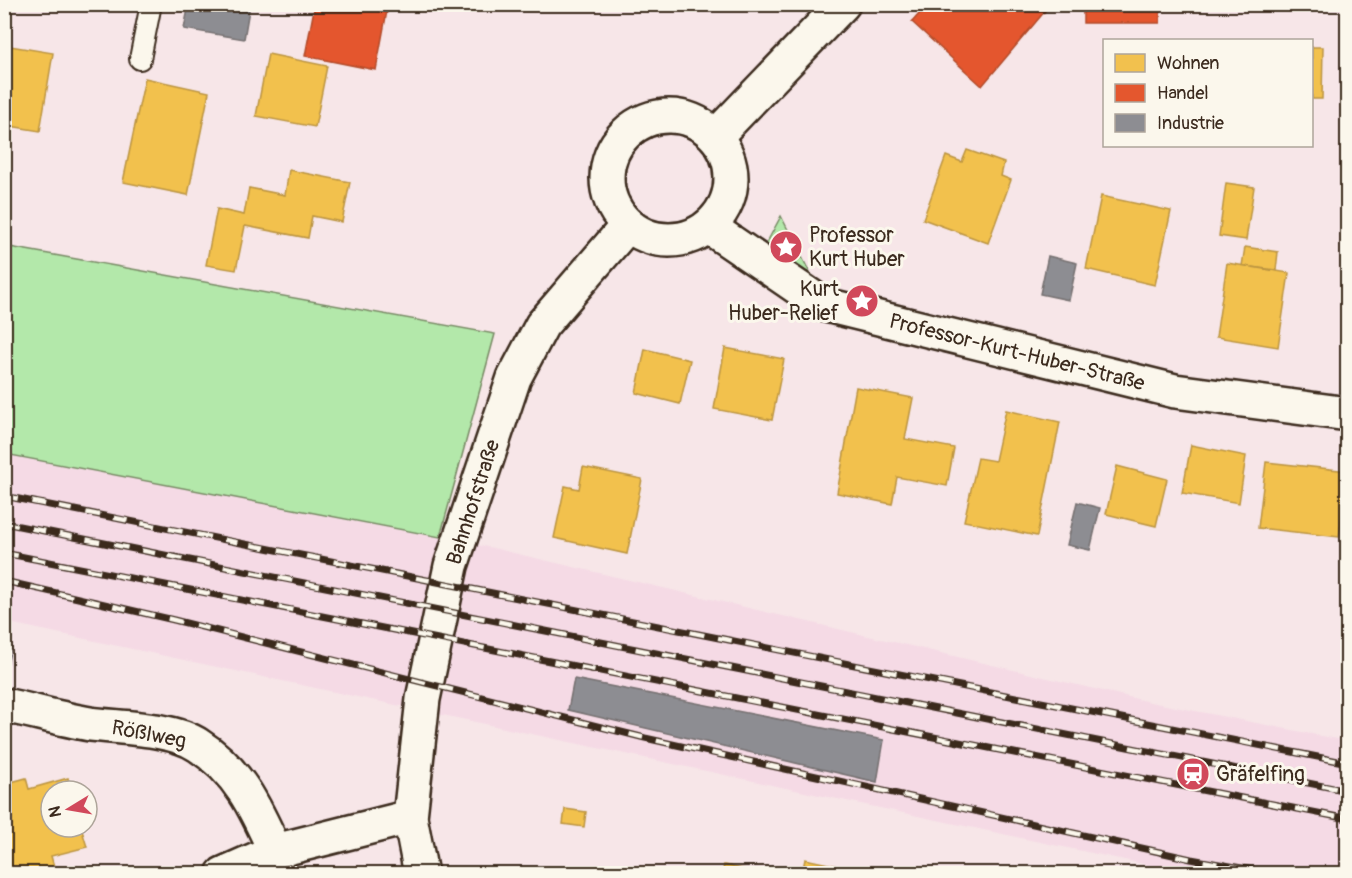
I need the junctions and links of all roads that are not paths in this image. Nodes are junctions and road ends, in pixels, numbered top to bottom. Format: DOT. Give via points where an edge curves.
graph roads {
  1 [pos="151,4"];
  2 [pos="843,4"];
  3 [pos="140,59"];
  4 [pos="716,136"];
  5 [pos="628,225"];
  6 [pos="709,227"];
  7 [pos="1347,414"];
  8 [pos="4,705"];
  9 [pos="410,817"];
  10 [pos="275,851"];
  11 [pos="223,873"];
  12 [pos="421,873"];
  1 -- 3 [label="lane"];
  2 -- 4 [label="street"];
  4 -- 5 [label="street" via="695,121 671,115 646,120 626,134 613,150 607,170 608,190 615,209"];
  4 -- 6 [label="street" via="727,152 732,172 723,211"];
  5 -- 6 [label="street" via="647,237 669,241 690,238"];
  5 -- 9 [label="street, Bahnhofstraße" via="542,325 514,378 451,566 423,699"];
  6 -- 7 [label="street, Professor-Kurt-Huber-Straße" via="822,304 1175,391"];
  8 -- 10 [label="street, Rößlweg" via="88,723 173,735 196,743 218,759 249,796"];
  9 -- 10 [label="street"];
  9 -- 12 [label="street, Bahnhofstraße"];
  10 -- 11 [label="street"];
}
